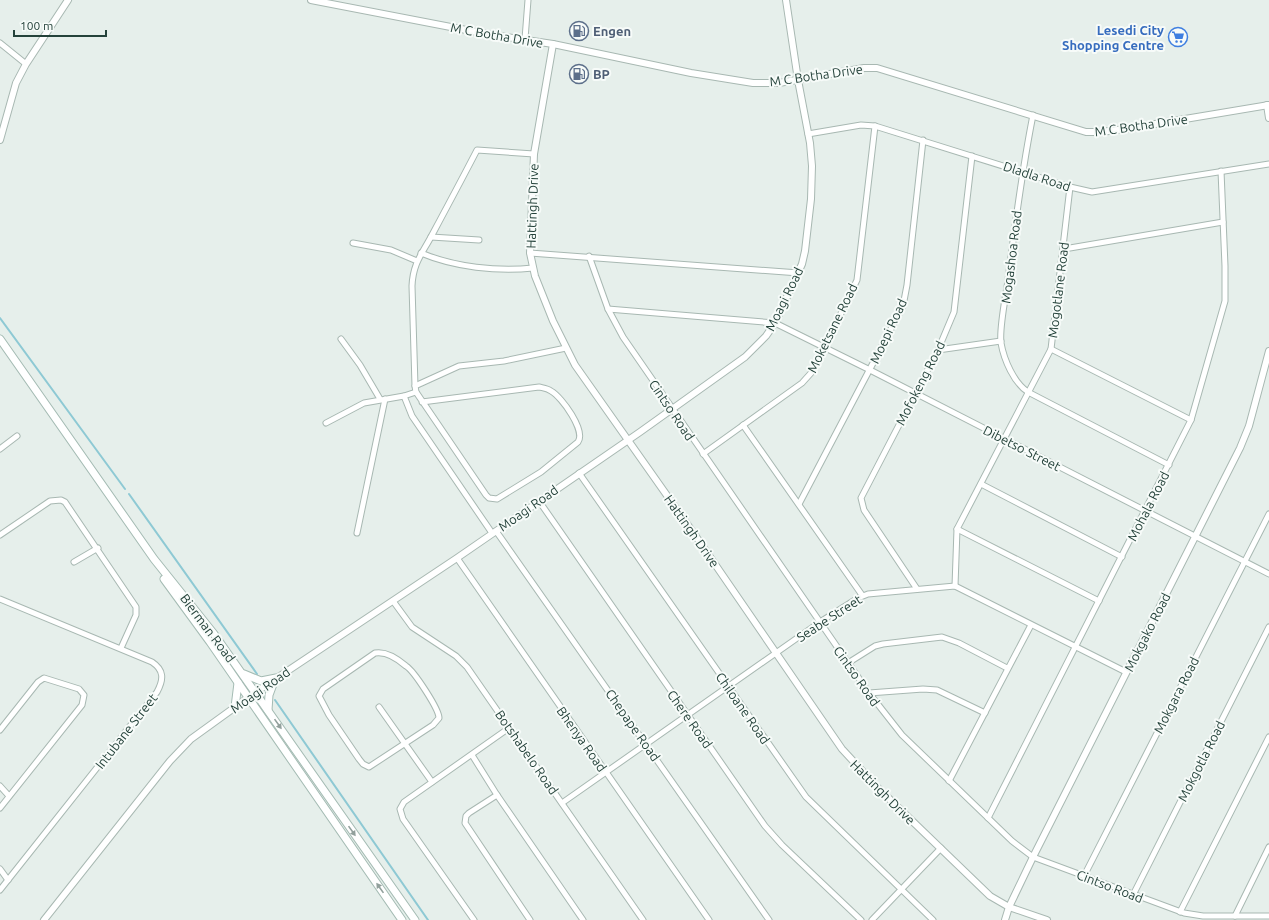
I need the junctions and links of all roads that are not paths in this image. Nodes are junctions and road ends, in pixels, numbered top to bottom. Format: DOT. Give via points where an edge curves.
graph roads {
  1 [pos="68,0"];
  2 [pos="311,0"];
  3 [pos="528,0"];
  4 [pos="786,0"];
  5 [pos="525,39"];
  6 [pos="0,43"];
  7 [pos="553,44"];
  8 [pos="26,64"];
  9 [pos="798,80"];
  10 [pos="1268,105"];
  11 [pos="1033,115"];
  12 [pos="1269,118"];
  13 [pos="875,126"];
  14 [pos="808,134"];
  15 [pos="0,140"];
  16 [pos="923,140"];
  17 [pos="534,154"];
  18 [pos="972,156"];
  19 [pos="1269,164"];
  20 [pos="1022,171"];
  21 [pos="1221,171"];
  22 [pos="1070,187"];
  23 [pos="1223,222"];
  24 [pos="431,237"];
  25 [pos="479,240"];
  26 [pos="353,242"];
  27 [pos="1064,248"];
  28 [pos="421,253"];
  29 [pos="530,253"];
  30 [pos="589,256"];
  31 [pos="417,261"];
  32 [pos="533,268"];
  33 [pos="799,273"];
  34 [pos="608,309"];
  35 [pos="775,323"];
  36 [pos="0,339"];
  37 [pos="341,339"];
  38 [pos="1001,341"];
  39 [pos="0,345"];
  40 [pos="825,347"];
  41 [pos="566,348"];
  42 [pos="1051,349"];
  43 [pos="938,350"];
  44 [pos="1269,351"];
  45 [pos="870,370"];
  46 [pos="1266,371"];
  47 [pos="414,386"];
  48 [pos="416,392"];
  49 [pos="1028,392"];
  50 [pos="915,394"];
  51 [pos="404,396"];
  52 [pos="382,399"];
  53 [pos="422,402"];
  54 [pos="671,409"];
  55 [pos="1191,420"];
  56 [pos="326,423"];
  57 [pos="743,425"];
  58 [pos="17,436"];
  59 [pos="1005,438"];
  60 [pos="627,440"];
  61 [pos="0,448"];
  62 [pos="703,454"];
  63 [pos="1169,464"];
  64 [pos="579,473"];
  65 [pos="981,484"];
  66 [pos="538,501"];
  67 [pos="799,504"];
  68 [pos="1145,512"];
  69 [pos="1269,514"];
  70 [pos="957,529"];
  71 [pos="494,532"];
  72 [pos="358,533"];
  73 [pos="0,535"];
  74 [pos="1195,536"];
  75 [pos="98,548"];
  76 [pos="1122,557"];
  77 [pos="457,558"];
  78 [pos="74,562"];
  79 [pos="1245,562"];
  80 [pos="1269,574"];
  81 [pos="955,586"];
  82 [pos="917,589"];
  83 [pos="862,595"];
  84 [pos="0,599"];
  85 [pos="393,601"];
  86 [pos="1099,601"];
  87 [pos="820,622"];
  88 [pos="1031,625"];
  89 [pos="1269,627"];
  90 [pos="1076,647"];
  91 [pos="121,648"];
  92 [pos="777,653"];
  93 [pos="848,663"];
  94 [pos="1007,668"];
  95 [pos="1126,672"];
  96 [pos="242,673"];
  97 [pos="276,678"];
  98 [pos="238,683"];
  99 [pos="728,687"];
  100 [pos="256,692"];
  101 [pos="869,693"];
  102 [pos="248,698"];
  103 [pos="235,707"];
  104 [pos="379,707"];
  105 [pos="268,710"];
  106 [pos="985,713"];
  107 [pos="688,716"];
  108 [pos="509,728"];
  109 [pos="0,730"];
  110 [pos="1269,737"];
  111 [pos="405,744"];
  112 [pos="646,744"];
  113 [pos="472,755"];
  114 [pos="605,772"];
  115 [pos="432,782"];
  116 [pos="949,782"];
  117 [pos="0,786"];
  118 [pos="497,795"];
  119 [pos="9,796"];
  120 [pos="562,803"];
  121 [pos="0,808"];
  122 [pos="988,818"];
  123 [pos="1269,847"];
  124 [pos="941,848"];
  125 [pos="1033,857"];
  126 [pos="0,869"];
  127 [pos="1084,876"];
  128 [pos="8,880"];
  129 [pos="901,889"];
  130 [pos="0,890"];
  131 [pos="1133,895"];
  132 [pos="1009,907"];
  133 [pos="1180,912"];
  134 [pos="1235,916"];
  135 [pos="1269,916"];
  136 [pos="44,920"];
  137 [pos="402,920"];
  138 [pos="415,920"];
  139 [pos="474,920"];
  140 [pos="530,920"];
  141 [pos="583,920"];
  142 [pos="643,920"];
  143 [pos="709,920"];
  144 [pos="769,920"];
  145 [pos="861,920"];
  146 [pos="872,920"];
  147 [pos="933,920"];
  148 [pos="1005,920"];
  149 [pos="1047,920"];
  1 -- 8 [label="street"];
  2 -- 5 [label="street, M C Botha Drive"];
  3 -- 5 [label="street"];
  4 -- 9 [label="street, Moagi Road"];
  5 -- 7 [label="street, M C Botha Drive"];
  6 -- 8 [label="street"];
  7 -- 9 [label="street, M C Botha Drive" via="730,79 766,83"];
  7 -- 17 [label="street, Hattingh Drive"];
  8 -- 15 [label="street" via="13,91"];
  9 -- 11 [label="street, M C Botha Drive" via="877,68"];
  9 -- 14 [label="street, Moagi Road"];
  10 -- 11 [label="street, M C Botha Drive" via="1097,132 1078,130"];
  10 -- 12 [label="street"];
  11 -- 20 [label="street, Mogashoa Road"];
  13 -- 14 [label="street, Dladla Road" via="861,125"];
  13 -- 16 [label="street, Dladla Road"];
  13 -- 40 [label="street, Moketsane Road" via="857,280"];
  14 -- 33 [label="street, Moagi Road" via="812,159 811,199 805,251"];
  16 -- 18 [label="street, Dladla Road"];
  16 -- 45 [label="street, Moepi Road" via="905,299"];
  17 -- 24 [label="street" via="477,150"];
  17 -- 29 [label="street, Hattingh Drive"];
  18 -- 20 [label="street, Dladla Road"];
  18 -- 43 [label="street, Mofokeng Road" via="955,309"];
  19 -- 21 [label="street, Dladla Road"];
  20 -- 22 [label="street, Dladla Road"];
  20 -- 38 [label="street, Mogashoa Road"];
  21 -- 22 [label="street, Dladla Road" via="1098,192"];
  21 -- 23 [label="street, Mohala Road"];
  22 -- 27 [label="street, Mogotlane Road"];
  23 -- 27 [label="street"];
  23 -- 55 [label="street, Mohala Road" via="1225,301"];
  24 -- 25 [label="street"];
  24 -- 28 [label="street"];
  26 -- 31 [label="street" via="391,250"];
  27 -- 42 [label="street, Mogotlane Road"];
  28 -- 31 [label="street"];
  28 -- 32 [label="street" via="434,259 496,270"];
  29 -- 30 [label="street"];
  29 -- 32 [label="street, Hattingh Drive"];
  30 -- 33 [label="street"];
  30 -- 34 [label="street, Cintso Road"];
  31 -- 47 [label="street" via="412,286"];
  32 -- 41 [label="street, Hattingh Drive"];
  33 -- 35 [label="street, Moagi Road"];
  34 -- 35 [label="street"];
  34 -- 54 [label="street, Cintso Road" via="617,329"];
  35 -- 40 [label="street, Dibetso Street"];
  35 -- 54 [label="street, Moagi Road" via="745,357"];
  36 -- 96 [label="main road, Bierman Road" via="154,559 204,620"];
  37 -- 52 [label="street"];
  38 -- 43 [label="street"];
  38 -- 49 [label="street, Mogashoa Road" via="1016,380"];
  39 -- 98 [label="main road, Bierman Road"];
  40 -- 45 [label="street, Dibetso Street"];
  40 -- 57 [label="street, Moketsane Road" via="802,384"];
  41 -- 47 [label="street" via="504,361 459,366"];
  41 -- 60 [label="street, Hattingh Drive" via="586,383"];
  42 -- 49 [label="street, Mogotlane Road"];
  42 -- 55 [label="street"];
  43 -- 50 [label="street, Mofokeng Road"];
  44 -- 46 [label="street, Mokgako Road"];
  45 -- 50 [label="street, Dibetso Street"];
  45 -- 67 [label="street, Moepi Road"];
  46 -- 74 [label="street, Mokgako Road" via="1245,436"];
  47 -- 48 [label="street"];
  48 -- 51 [label="street"];
  48 -- 53 [label="street"];
  49 -- 59 [label="street, Mogotlane Road"];
  49 -- 63 [label="street"];
  50 -- 59 [label="street, Dibetso Street"];
  50 -- 82 [label="street, Mofokeng Road" via="865,488 861,501 864,510"];
  51 -- 52 [label="street"];
  51 -- 71 [label="street, Chepape Road" via="412,416"];
  52 -- 56 [label="street" via="364,402"];
  52 -- 72 [label="street"];
  53 -- 53 [label="street" via="486,495 492,499 501,497 541,472 575,446 580,439 580,430 568,409 555,393 545,388"];
  54 -- 60 [label="street, Moagi Road"];
  54 -- 62 [label="street, Cintso Road"];
  55 -- 63 [label="street, Mohala Road"];
  57 -- 62 [label="street, Moketsane Road"];
  57 -- 67 [label="street"];
  58 -- 61 [label="street"];
  59 -- 65 [label="street, Mogotlane Road"];
  59 -- 68 [label="street, Dibetso Street"];
  60 -- 64 [label="street, Moagi Road"];
  60 -- 92 [label="street, Hattingh Drive"];
  62 -- 87 [label="street, Cintso Road"];
  63 -- 68 [label="street, Mohala Road"];
  64 -- 66 [label="street, Moagi Road"];
  64 -- 99 [label="street, Chiloane Road"];
  65 -- 70 [label="street, Mogotlane Road"];
  65 -- 76 [label="street"];
  66 -- 71 [label="street, Moagi Road"];
  66 -- 107 [label="street, Chere Road"];
  67 -- 83 [label="street"];
  68 -- 74 [label="street, Dibetso Street"];
  68 -- 76 [label="street, Mohala Road"];
  69 -- 79 [label="street, Mokgara Road"];
  70 -- 81 [label="street, Mogotlane Road"];
  70 -- 86 [label="street"];
  71 -- 77 [label="street, Moagi Road"];
  71 -- 112 [label="street, Chepape Road"];
  73 -- 75 [label="street" via="55,499 69,506"];
  74 -- 79 [label="street, Dibetso Street"];
  74 -- 95 [label="street, Mokgako Road"];
  75 -- 78 [label="street"];
  75 -- 91 [label="street" via="136,607 136,615"];
  76 -- 86 [label="street, Mohala Road"];
  77 -- 85 [label="street, Moagi Road"];
  77 -- 114 [label="street, Bhenya Road"];
  79 -- 80 [label="street, Dibetso Street"];
  79 -- 127 [label="street, Mokgara Road"];
  81 -- 82 [label="street, Seabe Street"];
  81 -- 88 [label="street"];
  82 -- 83 [label="street, Seabe Street"];
  83 -- 87 [label="street, Seabe Street"];
  84 -- 91 [label="street, Intubane Street"];
  85 -- 97 [label="street, Moagi Road"];
  85 -- 108 [label="street, Botshabelo Road" via="412,627 456,656 467,667"];
  86 -- 90 [label="street, Mohala Road"];
  87 -- 92 [label="street, Seabe Street"];
  87 -- 93 [label="street, Cintso Road"];
  88 -- 90 [label="street"];
  88 -- 94 [label="street"];
  89 -- 131 [label="street, Mokgotla Road"];
  90 -- 95 [label="street"];
  90 -- 122 [label="street, Mohala Road"];
  91 -- 128 [label="street, Intubane Street" via="158,666 162,671 161,684"];
  92 -- 99 [label="street, Seabe Street"];
  92 -- 124 [label="street, Hattingh Drive" via="852,761"];
  93 -- 94 [label="street" via="875,646 942,637"];
  93 -- 101 [label="street, Cintso Road"];
  94 -- 106 [label="street"];
  95 -- 125 [label="street, Mokgako Road"];
  96 -- 97 [label="main road" via="261,681"];
  96 -- 100 [label="main road, Bierman Road"];
  97 -- 100 [label="street, Moagi Road"];
  97 -- 105 [label="main road" via="269,695"];
  98 -- 102 [label="main road, Bierman Road"];
  98 -- 103 [label="main road"];
  99 -- 107 [label="street, Seabe Street"];
  99 -- 129 [label="street, Chiloane Road" via="806,797"];
  100 -- 102 [label="street, Moagi Road"];
  100 -- 105 [label="main road, Bierman Road"];
  101 -- 106 [label="street" via="937,690"];
  101 -- 116 [label="street, Cintso Road" via="902,735"];
  102 -- 103 [label="street, Moagi Road"];
  137 -- 102 [label="main road, Bierman Road, one-way"];
  103 -- 136 [label="street, Moagi Road" via="179,750"];
  104 -- 111 [label="street"];
  105 -- 138 [label="main road, Bierman Road, one-way"];
  106 -- 116 [label="street"];
  107 -- 112 [label="street, Seabe Street"];
  107 -- 145 [label="street, Chere Road" via="765,826"];
  108 -- 113 [label="street"];
  108 -- 120 [label="street, Botshabelo Road"];
  109 -- 119 [label="street" via="44,678 79,689 84,695 82,705"];
  110 -- 133 [label="street"];
  111 -- 111 [label="street" via="372,767 366,767 329,715 320,700 320,693 375,653 384,653 394,658 410,669 439,715 433,725"];
  111 -- 115 [label="street"];
  112 -- 114 [label="street, Seabe Street"];
  112 -- 144 [label="street, Chepape Road"];
  113 -- 115 [label="street"];
  113 -- 118 [label="street"];
  114 -- 120 [label="street, Seabe Street"];
  114 -- 143 [label="street, Bhenya Road"];
  115 -- 139 [label="street" via="404,802 400,812"];
  116 -- 122 [label="street, Cintso Road"];
  117 -- 119 [label="street"];
  118 -- 140 [label="street" via="469,813 465,823"];
  118 -- 141 [label="street"];
  119 -- 121 [label="street"];
  120 -- 142 [label="street, Botshabelo Road"];
  122 -- 125 [label="street, Cintso Road" via="1018,847"];
  123 -- 134 [label="street"];
  124 -- 129 [label="street"];
  124 -- 132 [label="street, Hattingh Drive" via="990,896"];
  125 -- 127 [label="street, Cintso Road"];
  125 -- 132 [label="street, Mokgako Road"];
  126 -- 128 [label="street"];
  127 -- 131 [label="street, Cintso Road"];
  128 -- 130 [label="street, Intubane Street"];
  129 -- 146 [label="street"];
  129 -- 147 [label="street, Chiloane Road"];
  131 -- 133 [label="street, Cintso Road"];
  132 -- 148 [label="street, Mokgako Road"];
  132 -- 149 [label="street, Hattingh Drive"];
  133 -- 134 [label="street, Cintso Road" via="1195,916"];
  134 -- 135 [label="street, Cintso Road"];
}
